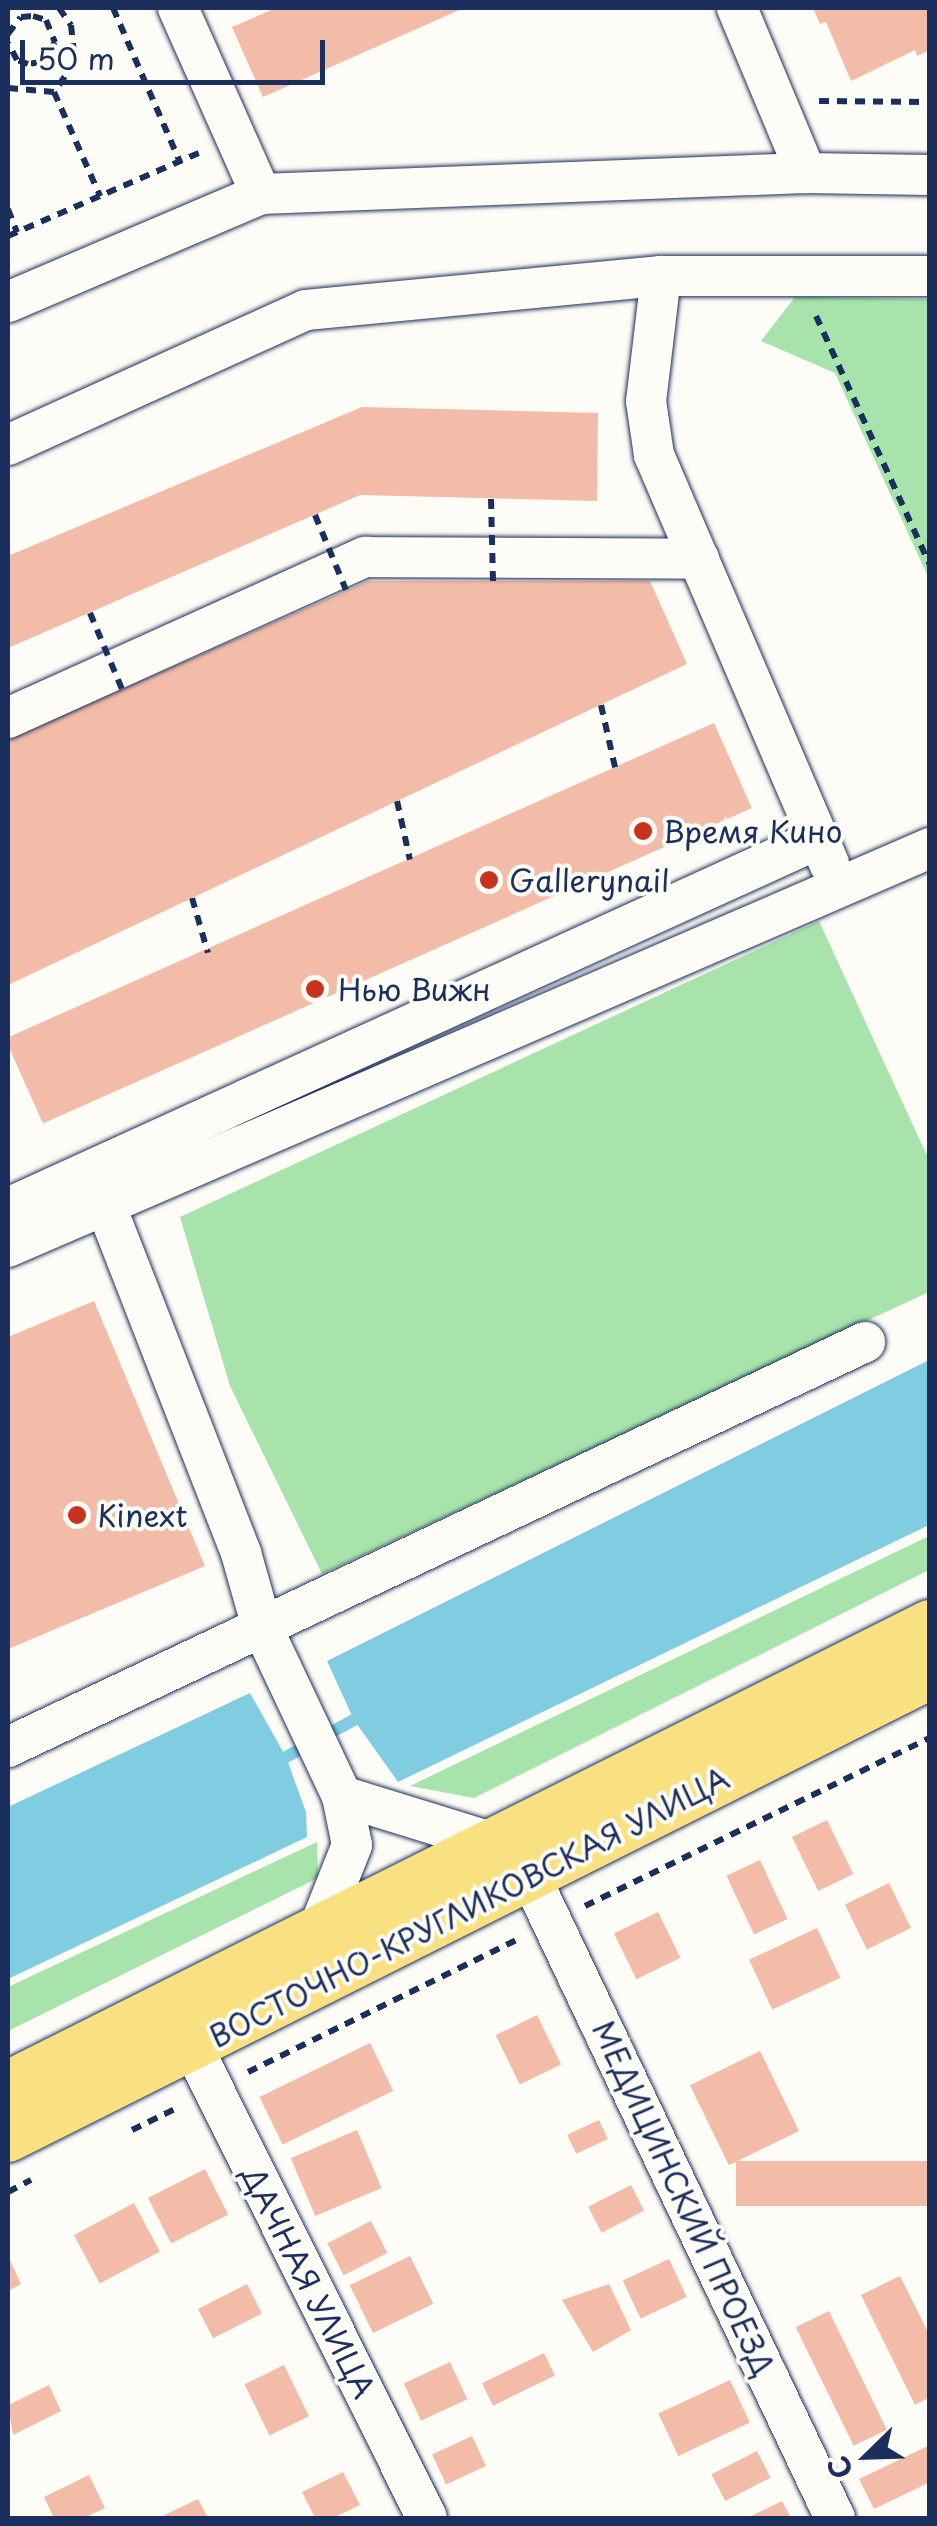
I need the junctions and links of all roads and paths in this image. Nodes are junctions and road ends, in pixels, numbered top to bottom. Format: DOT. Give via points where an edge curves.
graph roads {
  1 [pos="60,8"];
  2 [pos="113,8"];
  3 [pos="178,8"];
  4 [pos="737,8"];
  5 [pos="8,34"];
  6 [pos="8,43"];
  7 [pos="8,88"];
  8 [pos="54,92"];
  9 [pos="778,101"];
  10 [pos="930,102"];
  11 [pos="236,138"];
  12 [pos="180,162"];
  13 [pos="806,173"];
  14 [pos="930,175"];
  15 [pos="261,194"];
  16 [pos="100,196"];
  17 [pos="8,209"];
  18 [pos="18,232"];
  19 [pos="8,236"];
  20 [pos="661,276"];
  21 [pos="930,276"];
  22 [pos="8,302"];
  23 [pos="809,302"];
  24 [pos="8,445"];
  25 [pos="491,499"];
  26 [pos="315,515"];
  27 [pos="699,559"];
  28 [pos="930,565"];
  29 [pos="493,581"];
  30 [pos="346,590"];
  31 [pos="90,613"];
  32 [pos="122,689"];
  33 [pos="601,705"];
  34 [pos="8,718"];
  35 [pos="615,767"];
  36 [pos="397,801"];
  37 [pos="818,840"];
  38 [pos="930,848"];
  39 [pos="410,860"];
  40 [pos="837,884"];
  41 [pos="192,898"];
  42 [pos="208,952"];
  43 [pos="105,1204"];
  44 [pos="8,1208"];
  45 [pos="8,1247"];
  46 [pos="865,1342"];
  47 [pos="930,1625"];
  48 [pos="262,1627"];
  49 [pos="925,1688"];
  50 [pos="8,1747"];
  51 [pos="342,1796"];
  52 [pos="515,1862"];
  53 [pos="317,1933"];
  54 [pos="192,2046"];
  55 [pos="8,2086"];
  56 [pos="8,2138"];
  57 [pos="427,2518"];
  58 [pos="835,2518"];
  1 -- 8 [label="path" via="72,25 74,62"];
  2 -- 12 [label="path"];
  3 -- 11 [label="street"];
  4 -- 9 [label="street"];
  5 -- 6 [label="path" via="22,17 34,16 46,20 55,42 41,62 28,64 17,60"];
  7 -- 8 [label="path"];
  8 -- 16 [label="path"];
  9 -- 10 [label="path"];
  9 -- 13 [label="street"];
  11 -- 12 [label="path"];
  11 -- 15 [label="street"];
  12 -- 16 [label="path"];
  13 -- 14 [label="street"];
  13 -- 15 [label="street"];
  15 -- 22 [label="street"];
  16 -- 18 [label="path"];
  17 -- 18 [label="path"];
  18 -- 19 [label="path"];
  20 -- 21 [label="street"];
  20 -- 24 [label="street" via="306,310"];
  20 -- 27 [label="street" via="647,430"];
  23 -- 28 [label="path"];
  25 -- 29 [label="path, bridge"];
  26 -- 30 [label="path, bridge"];
  27 -- 34 [label="street" via="365,557"];
  27 -- 37 [label="street"];
  31 -- 32 [label="path, bridge"];
  33 -- 35 [label="path"];
  36 -- 39 [label="path"];
  37 -- 40 [label="street"];
  37 -- 44 [label="street"];
  38 -- 40 [label="street"];
  40 -- 43 [label="street"];
  41 -- 42 [label="path"];
  43 -- 45 [label="street"];
  43 -- 48 [label="street" via="241,1553"];
  46 -- 48 [label="street"];
  47 -- 52 [label="main road, ВОСТОЧНО-КРУГЛИКОВСКАЯ УЛИЦА"];
  48 -- 50 [label="street"];
  48 -- 51 [label="street"];
  49 -- 52 [label="main road, ВОСТОЧНО-КРУГЛИКОВСКАЯ УЛИЦА"];
  51 -- 52 [label="street"];
  51 -- 53 [label="street" via="352,1844"];
  52 -- 53 [label="main road, ВОСТОЧНО-КРУГЛИКОВСКАЯ УЛИЦА"];
  52 -- 54 [label="main road, ВОСТОЧНО-КРУГЛИКОВСКАЯ УЛИЦА"];
  52 -- 58 [label="street, МЕДИЦИНСКИЙ ПРОЕЗД"];
  53 -- 55 [label="main road, ВОСТОЧНО-КРУГЛИКОВСКАЯ УЛИЦА"];
  54 -- 56 [label="main road, ВОСТОЧНО-КРУГЛИКОВСКАЯ УЛИЦА"];
  54 -- 57 [label="street, ДАЧНАЯ УЛИЦА"];
}
